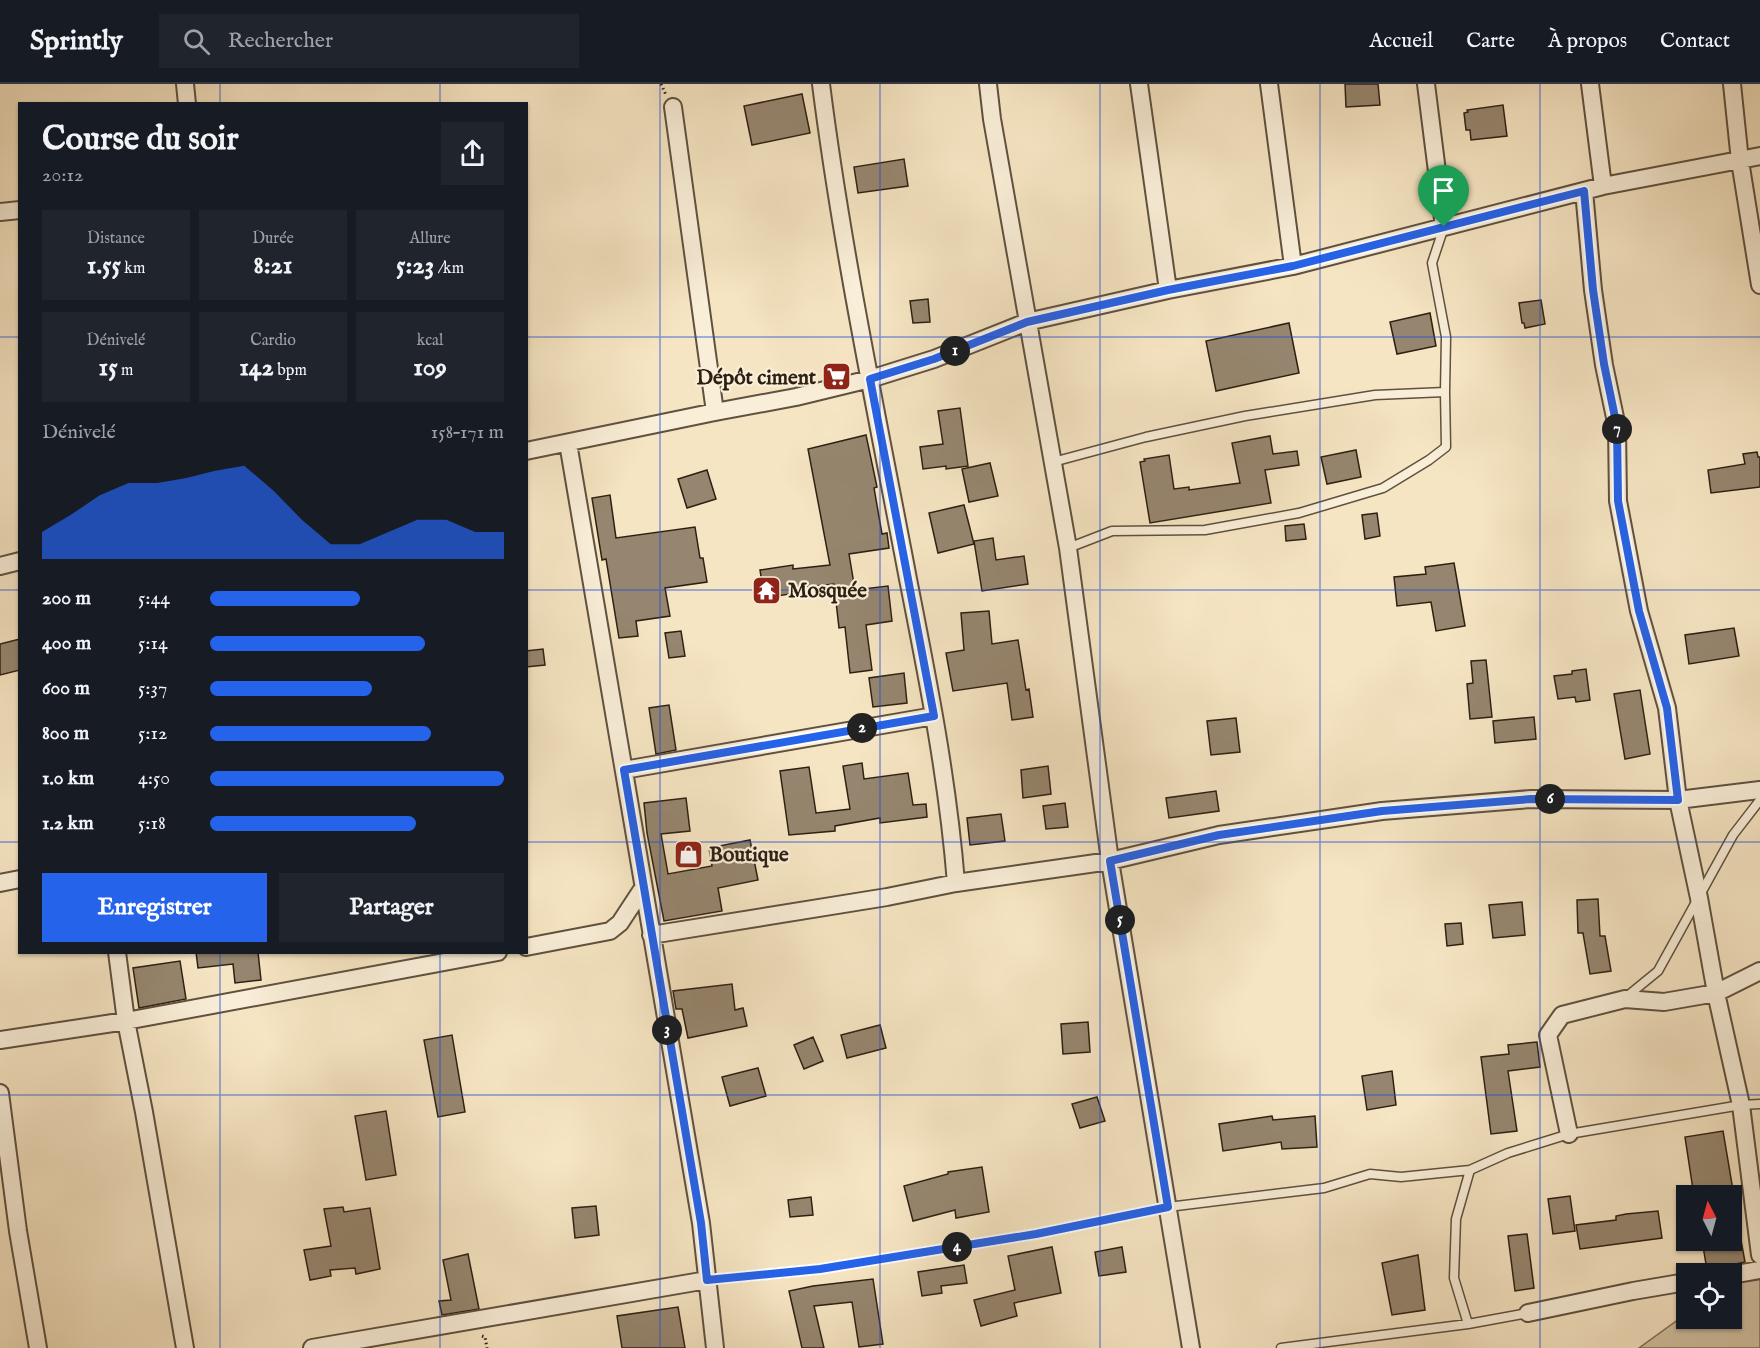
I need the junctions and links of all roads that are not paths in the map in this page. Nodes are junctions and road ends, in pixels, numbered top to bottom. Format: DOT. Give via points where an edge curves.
graph roads {
  1 [pos="185,84"];
  2 [pos="821,84"];
  3 [pos="988,84"];
  4 [pos="1138,84"];
  5 [pos="1269,84"];
  6 [pos="1426,84"];
  7 [pos="1590,84"];
  8 [pos="1732,84"];
  9 [pos="187,102"];
  10 [pos="673,107"];
  11 [pos="1760,156"];
  12 [pos="1740,161"];
  13 [pos="1603,186"];
  14 [pos="1584,191"];
  15 [pos="18,210"];
  16 [pos="0,212"];
  17 [pos="1444,227"];
  18 [pos="1293,266"];
  19 [pos="1760,285"];
  20 [pos="1168,290"];
  21 [pos="1027,322"];
  22 [pos="870,379"];
  23 [pos="1445,392"];
  24 [pos="715,412"];
  25 [pos="568,442"];
  26 [pos="528,451"];
  27 [pos="1053,462"];
  28 [pos="1068,548"];
  29 [pos="18,562"];
  30 [pos="0,566"];
  31 [pos="934,716"];
  32 [pos="624,770"];
  33 [pos="1760,790"];
  34 [pos="1678,800"];
  35 [pos="1760,800"];
  36 [pos="1110,861"];
  37 [pos="18,879"];
  38 [pos="0,883"];
  39 [pos="956,883"];
  40 [pos="643,888"];
  41 [pos="1699,898"];
  42 [pos="651,935"];
  43 [pos="528,947"];
  44 [pos="117,954"];
  45 [pos="487,954"];
  46 [pos="1760,971"];
  47 [pos="1716,993"];
  48 [pos="1625,999"];
  49 [pos="126,1022"];
  50 [pos="0,1040"];
  51 [pos="0,1093"];
  52 [pos="1760,1104"];
  53 [pos="1741,1105"];
  54 [pos="1569,1134"];
  55 [pos="1470,1170"];
  56 [pos="1168,1207"];
  57 [pos="1760,1255"];
  58 [pos="1760,1270"];
  59 [pos="1742,1273"];
  60 [pos="707,1280"];
  61 [pos="1676,1284"];
  62 [pos="1528,1313"];
  63 [pos="1468,1324"];
  64 [pos="38,1348"];
  65 [pos="185,1348"];
  66 [pos="312,1348"];
  67 [pos="715,1348"];
  68 [pos="1191,1348"];
  69 [pos="1281,1348"];
  1 -- 9 [label="street"];
  2 -- 22 [label="street"];
  3 -- 21 [label="street"];
  4 -- 20 [label="street"];
  5 -- 18 [label="street"];
  6 -- 17 [label="street"];
  7 -- 13 [label="street"];
  8 -- 12 [label="street"];
  10 -- 24 [label="street"];
  11 -- 12 [label="street"];
  12 -- 13 [label="street"];
  12 -- 19 [label="street"];
  13 -- 14 [label="street"];
  14 -- 17 [label="street"];
  14 -- 34 [label="street" via="1593,290 1617,427 1618,501 1639,611 1667,708"];
  15 -- 16 [label="street"];
  17 -- 18 [label="street"];
  17 -- 23 [label="lane" via="1432,262 1446,337"];
  18 -- 20 [label="street"];
  20 -- 21 [label="street"];
  21 -- 22 [label="street" via="934,359"];
  21 -- 27 [label="street"];
  22 -- 24 [label="street"];
  22 -- 31 [label="street"];
  23 -- 27 [label="lane" via="1375,395 1245,416"];
  23 -- 28 [label="lane" via="1446,447 1383,488 1299,513 1205,530 1112,531"];
  24 -- 25 [label="street"];
  25 -- 26 [label="street"];
  25 -- 32 [label="street"];
  27 -- 28 [label="street"];
  28 -- 36 [label="street"];
  29 -- 30 [label="street"];
  31 -- 32 [label="street"];
  31 -- 39 [label="street"];
  32 -- 40 [label="street"];
  33 -- 34 [label="street"];
  34 -- 36 [label="street" via="1531,799 1382,811 1219,835"];
  34 -- 41 [label="street"];
  35 -- 41 [label="lane" via="1732,835"];
  36 -- 39 [label="street"];
  36 -- 56 [label="street"];
  37 -- 38 [label="street"];
  39 -- 42 [label="street"];
  40 -- 42 [label="street"];
  40 -- 43 [label="street" via="620,923 610,931"];
  41 -- 47 [label="street"];
  41 -- 48 [label="lane" via="1658,971"];
  42 -- 60 [label="street" via="701,1223"];
  44 -- 49 [label="street"];
  45 -- 49 [label="street"];
  46 -- 47 [label="street"];
  47 -- 48 [label="street" via="1664,1002"];
  47 -- 53 [label="street"];
  48 -- 54 [label="street" via="1562,1016 1548,1035"];
  49 -- 50 [label="street"];
  49 -- 65 [label="street"];
  51 -- 64 [label="street"];
  52 -- 53 [label="lane"];
  53 -- 54 [label="lane"];
  53 -- 57 [label="street"];
  54 -- 55 [label="lane"];
  55 -- 56 [label="lane" via="1401,1177 1370,1174 1324,1188"];
  55 -- 63 [label="lane" via="1456,1219 1454,1278"];
  56 -- 60 [label="lane" via="843,1266"];
  56 -- 68 [label="street"];
  58 -- 59 [label="street"];
  60 -- 66 [label="street"];
  60 -- 67 [label="street"];
  61 -- 62 [label="street"];
  62 -- 63 [label="lane"];
  63 -- 69 [label="lane"];
}
